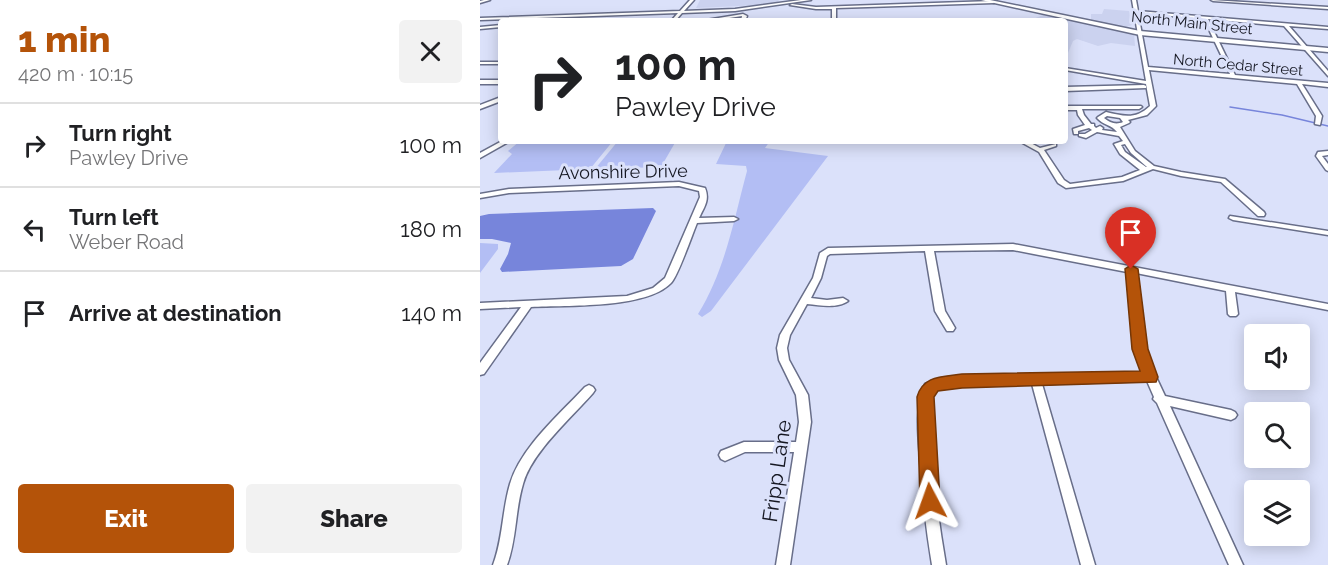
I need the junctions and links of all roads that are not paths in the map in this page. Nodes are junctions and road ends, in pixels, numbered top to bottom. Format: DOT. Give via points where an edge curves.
graph roads {
  1 [pos="487,0"];
  2 [pos="784,0"];
  3 [pos="809,0"];
  4 [pos="983,0"];
  5 [pos="1134,0"];
  6 [pos="1213,0"];
  7 [pos="1240,0"];
  8 [pos="1314,0"];
  9 [pos="1232,1"];
  10 [pos="480,2"];
  11 [pos="690,2"];
  12 [pos="993,2"];
  13 [pos="789,3"];
  14 [pos="1278,4"];
  15 [pos="799,7"];
  16 [pos="834,7"];
  17 [pos="1322,7"];
  18 [pos="1328,8"];
  19 [pos="611,9"];
  20 [pos="758,9"];
  21 [pos="522,11"];
  22 [pos="680,11"];
  23 [pos="687,11"];
  24 [pos="1136,12"];
  25 [pos="518,16"];
  26 [pos="480,17"];
  27 [pos="1205,17"];
  28 [pos="675,18"];
  29 [pos="681,18"];
  30 [pos="722,18"];
  31 [pos="744,18"];
  32 [pos="834,18"];
  33 [pos="1285,24"];
  34 [pos="498,26"];
  35 [pos="1328,27"];
  36 [pos="480,28"];
  37 [pos="1140,33"];
  38 [pos="1215,41"];
  39 [pos="1303,48"];
  40 [pos="1328,50"];
  41 [pos="480,63"];
  42 [pos="498,63"];
  43 [pos="1146,68"];
  44 [pos="1068,70"];
  45 [pos="1328,74"];
  46 [pos="1234,77"];
  47 [pos="480,82"];
  48 [pos="498,82"];
  49 [pos="1299,83"];
  50 [pos="1148,85"];
  51 [pos="1328,85"];
  52 [pos="1068,88"];
  53 [pos="498,100"];
  54 [pos="1153,102"];
  55 [pos="1143,106"];
  56 [pos="480,107"];
  57 [pos="1104,107"];
  58 [pos="1068,108"];
  59 [pos="1079,108"];
  60 [pos="1111,114"];
  61 [pos="1118,116"];
  62 [pos="1125,119"];
  63 [pos="1105,123"];
  64 [pos="1318,124"];
  65 [pos="1089,126"];
  66 [pos="1116,126"];
  67 [pos="1097,130"];
  68 [pos="1121,134"];
  69 [pos="498,142"];
  70 [pos="501,144"];
  71 [pos="1028,144"];
  72 [pos="1054,145"];
  73 [pos="1039,150"];
  74 [pos="1328,153"];
  75 [pos="480,154"];
  76 [pos="1149,168"];
  77 [pos="1328,169"];
  78 [pos="480,196"];
  79 [pos="1261,214"];
  80 [pos="1233,218"];
  81 [pos="734,219"];
  82 [pos="694,221"];
  83 [pos="1328,232"];
  84 [pos="929,248"];
  85 [pos="1131,269"];
  86 [pos="1230,288"];
  87 [pos="805,300"];
  88 [pos="843,301"];
  89 [pos="528,304"];
  90 [pos="480,306"];
  91 [pos="1328,307"];
  92 [pos="1233,314"];
  93 [pos="950,328"];
  94 [pos="480,371"];
  95 [pos="1150,377"];
  96 [pos="1036,380"];
  97 [pos="589,390"];
  98 [pos="1159,399"];
  99 [pos="1231,415"];
  100 [pos="802,447"];
  101 [pos="725,455"];
  102 [pos="500,565"];
  103 [pos="783,565"];
  104 [pos="939,565"];
  105 [pos="1088,565"];
  106 [pos="1236,565"];
  1 -- 10 [label="street"];
  2 -- 13 [label="street"];
  3 -- 13 [label="street"];
  4 -- 12 [label="main road, North Main Street"];
  5 -- 24 [label="street"];
  6 -- 9 [label="street"];
  7 -- 14 [label="street"];
  8 -- 17 [label="street"];
  9 -- 14 [label="street"];
  11 -- 22 [label="street"];
  11 -- 23 [label="street"];
  12 -- 16 [label="street"];
  12 -- 37 [label="main road, North Main Street"];
  13 -- 15 [label="street"];
  13 -- 23 [label="street"];
  14 -- 17 [label="street"];
  15 -- 16 [label="street"];
  15 -- 20 [label="street"];
  16 -- 32 [label="street"];
  17 -- 18 [label="street"];
  19 -- 21 [label="street"];
  21 -- 25 [label="street"];
  21 -- 26 [label="street"];
  22 -- 23 [label="street"];
  22 -- 25 [label="street"];
  22 -- 28 [label="street"];
  23 -- 29 [label="street"];
  24 -- 27 [label="street"];
  24 -- 37 [label="street"];
  25 -- 26 [label="street"];
  27 -- 33 [label="street"];
  27 -- 38 [label="street"];
  30 -- 31 [label="street" via="745,15"];
  33 -- 35 [label="street"];
  33 -- 39 [label="street"];
  34 -- 36 [label="street"];
  37 -- 38 [label="main road, North Main Street"];
  37 -- 43 [label="street"];
  38 -- 39 [label="main road, North Main Street"];
  38 -- 46 [label="street"];
  39 -- 40 [label="main road, North Main Street"];
  39 -- 45 [label="street"];
  41 -- 42 [label="street"];
  43 -- 46 [label="street, North Cedar Street"];
  43 -- 50 [label="street"];
  44 -- 50 [label="street"];
  46 -- 49 [label="street, North Cedar Street"];
  47 -- 48 [label="street"];
  49 -- 51 [label="street, North Cedar Street"];
  49 -- 64 [label="street" via="1319,116"];
  50 -- 52 [label="street"];
  50 -- 54 [label="street"];
  53 -- 56 [label="street"];
  54 -- 55 [label="street"];
  54 -- 62 [label="street" via="1146,114"];
  55 -- 57 [label="street"];
  55 -- 61 [label="street"];
  57 -- 59 [label="street"];
  57 -- 60 [label="street"];
  58 -- 59 [label="street"];
  59 -- 65 [label="street" via="1081,120"];
  60 -- 61 [label="street"];
  60 -- 63 [label="street" via="1101,117"];
  61 -- 62 [label="street"];
  62 -- 66 [label="street" via="1125,124"];
  63 -- 65 [label="street"];
  63 -- 66 [label="street"];
  63 -- 67 [label="street"];
  65 -- 67 [label="street"];
  65 -- 67 [label="street" via="1075,130 1086,136"];
  66 -- 68 [label="street"];
  67 -- 68 [label="street"];
  68 -- 76 [label="street"];
  69 -- 75 [label="street"];
  70 -- 75 [label="street"];
  71 -- 73 [label="street"];
  72 -- 73 [label="street"];
  73 -- 76 [label="street" via="1068,186 1123,179"];
  74 -- 77 [label="street" via="1319,156"];
  76 -- 79 [label="street" via="1222,180"];
  78 -- 82 [label="street, Avonshire Drive" via="509,191 679,184 702,190 704,197"];
  80 -- 83 [label="street"];
  81 -- 82 [label="street"];
  82 -- 89 [label="street, Avonshire Drive" via="669,280 656,290 627,299"];
  84 -- 85 [label="street" via="1013,247"];
  84 -- 87 [label="street, Fripp Lane" via="825,253 820,273"];
  84 -- 93 [label="street" via="940,311"];
  85 -- 86 [label="street"];
  85 -- 95 [label="street" via="1140,349"];
  86 -- 91 [label="street"];
  86 -- 92 [label="street"];
  87 -- 88 [label="street"];
  87 -- 100 [label="street, Fripp Lane" via="782,348 805,407"];
  89 -- 90 [label="street, Avonshire Drive"];
  89 -- 94 [label="street"];
  95 -- 96 [label="street"];
  95 -- 98 [label="street"];
  96 -- 104 [label="street" via="946,382 934,384 927,391 928,484"];
  96 -- 105 [label="street"];
  97 -- 102 [label="street" via="521,472 508,546"];
  98 -- 99 [label="street"];
  98 -- 106 [label="street"];
  100 -- 101 [label="street" via="744,447"];
  100 -- 103 [label="street, Fripp Lane"];
}
